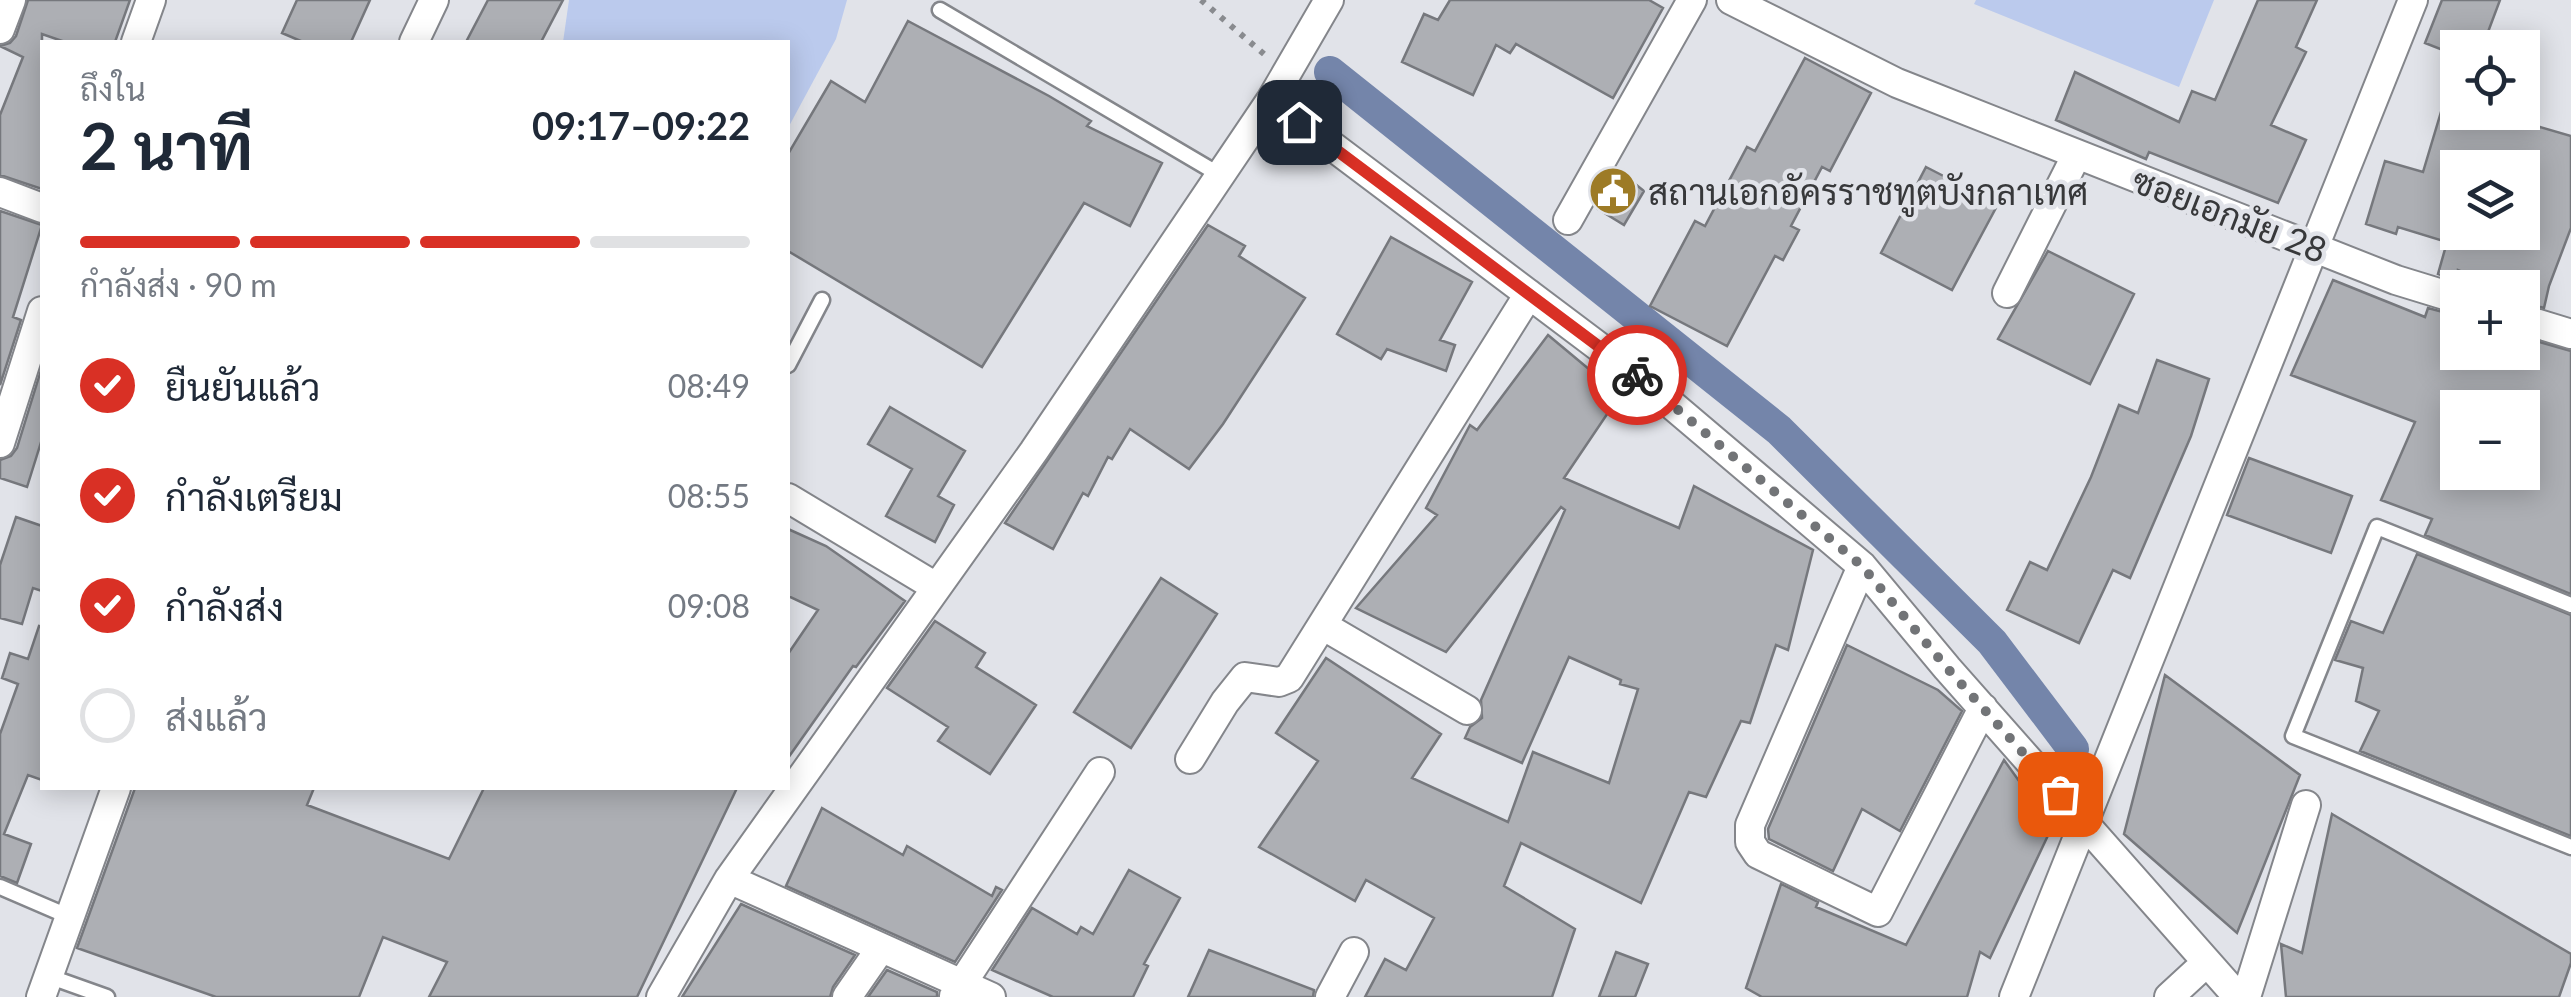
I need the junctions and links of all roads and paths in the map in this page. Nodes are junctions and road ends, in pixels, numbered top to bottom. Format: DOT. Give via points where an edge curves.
graph roads {
  1 [pos="11,0"];
  2 [pos="151,0"];
  3 [pos="434,0"];
  4 [pos="1200,0"];
  5 [pos="1329,0"];
  6 [pos="1692,0"];
  7 [pos="1731,0"];
  8 [pos="2413,0"];
  9 [pos="940,10"];
  10 [pos="0,29"];
  11 [pos="137,40"];
  12 [pos="415,40"];
  13 [pos="1285,72"];
  14 [pos="1270,100"];
  15 [pos="2077,154"];
  16 [pos="1220,175"];
  17 [pos="0,192"];
  18 [pos="40,207"];
  19 [pos="1568,220"];
  20 [pos="2313,247"];
  21 [pos="2007,293"];
  22 [pos="2440,293"];
  23 [pos="1528,294"];
  24 [pos="822,300"];
  25 [pos="40,318"];
  26 [pos="2540,325"];
  27 [pos="2571,334"];
  28 [pos="790,361"];
  29 [pos="0,443"];
  30 [pos="790,499"];
  31 [pos="1862,566"];
  32 [pos="936,587"];
  33 [pos="2571,605"];
  34 [pos="1322,624"];
  35 [pos="1982,708"];
  36 [pos="1467,710"];
  37 [pos="1190,759"];
  38 [pos="1100,772"];
  39 [pos="115,790"];
  40 [pos="2306,805"];
  41 [pos="2086,822"];
  42 [pos="2571,848"];
  43 [pos="730,880"];
  44 [pos="0,887"];
  45 [pos="70,917"];
  46 [pos="882,948"];
  47 [pos="1354,952"];
  48 [pos="2208,962"];
  49 [pos="45,987"];
  50 [pos="958,990"];
  51 [pos="107,997"];
  52 [pos="660,997"];
  53 [pos="847,997"];
  54 [pos="991,997"];
  55 [pos="1330,997"];
  56 [pos="2014,997"];
  57 [pos="2169,997"];
  58 [pos="2242,997"];
  1 -- 10 [label="street"];
  2 -- 11 [label="street"];
  3 -- 12 [label="street"];
  4 -- 13 [label="path"];
  5 -- 13 [label="street"];
  6 -- 19 [label="street"];
  7 -- 15 [label="street, ซอยเอกมัย 28" via="1897,83"];
  8 -- 20 [label="street"];
  9 -- 16 [label="lane"];
  13 -- 14 [label="street"];
  14 -- 16 [label="street"];
  14 -- 23 [label="street"];
  15 -- 20 [label="street, ซอยเอกมัย 28"];
  15 -- 21 [label="street"];
  16 -- 32 [label="street"];
  17 -- 18 [label="street"];
  20 -- 22 [label="street, ซอยเอกมัย 28"];
  20 -- 41 [label="street"];
  23 -- 31 [label="street" via="1639,377"];
  23 -- 34 [label="street"];
  24 -- 28 [label="lane"];
  25 -- 29 [label="street"];
  26 -- 27 [label="street"];
  30 -- 32 [label="street"];
  31 -- 35 [label="street"];
  31 -- 35 [label="street" via="1750,826 1758,854 1878,912"];
  32 -- 43 [label="street"];
  33 -- 42 [label="lane" via="2377,527 2293,736"];
  34 -- 36 [label="street"];
  34 -- 37 [label="street" via="1285,681 1245,677"];
  35 -- 41 [label="street"];
  38 -- 50 [label="street"];
  39 -- 45 [label="street"];
  40 -- 58 [label="street"];
  41 -- 48 [label="street"];
  41 -- 56 [label="street"];
  43 -- 46 [label="street"];
  43 -- 52 [label="street"];
  44 -- 45 [label="lane"];
  45 -- 49 [label="street"];
  46 -- 50 [label="street"];
  46 -- 53 [label="street"];
  47 -- 55 [label="street"];
  48 -- 57 [label="street"];
  48 -- 58 [label="street"];
  49 -- 51 [label="lane"];
  50 -- 54 [label="street"];
}
